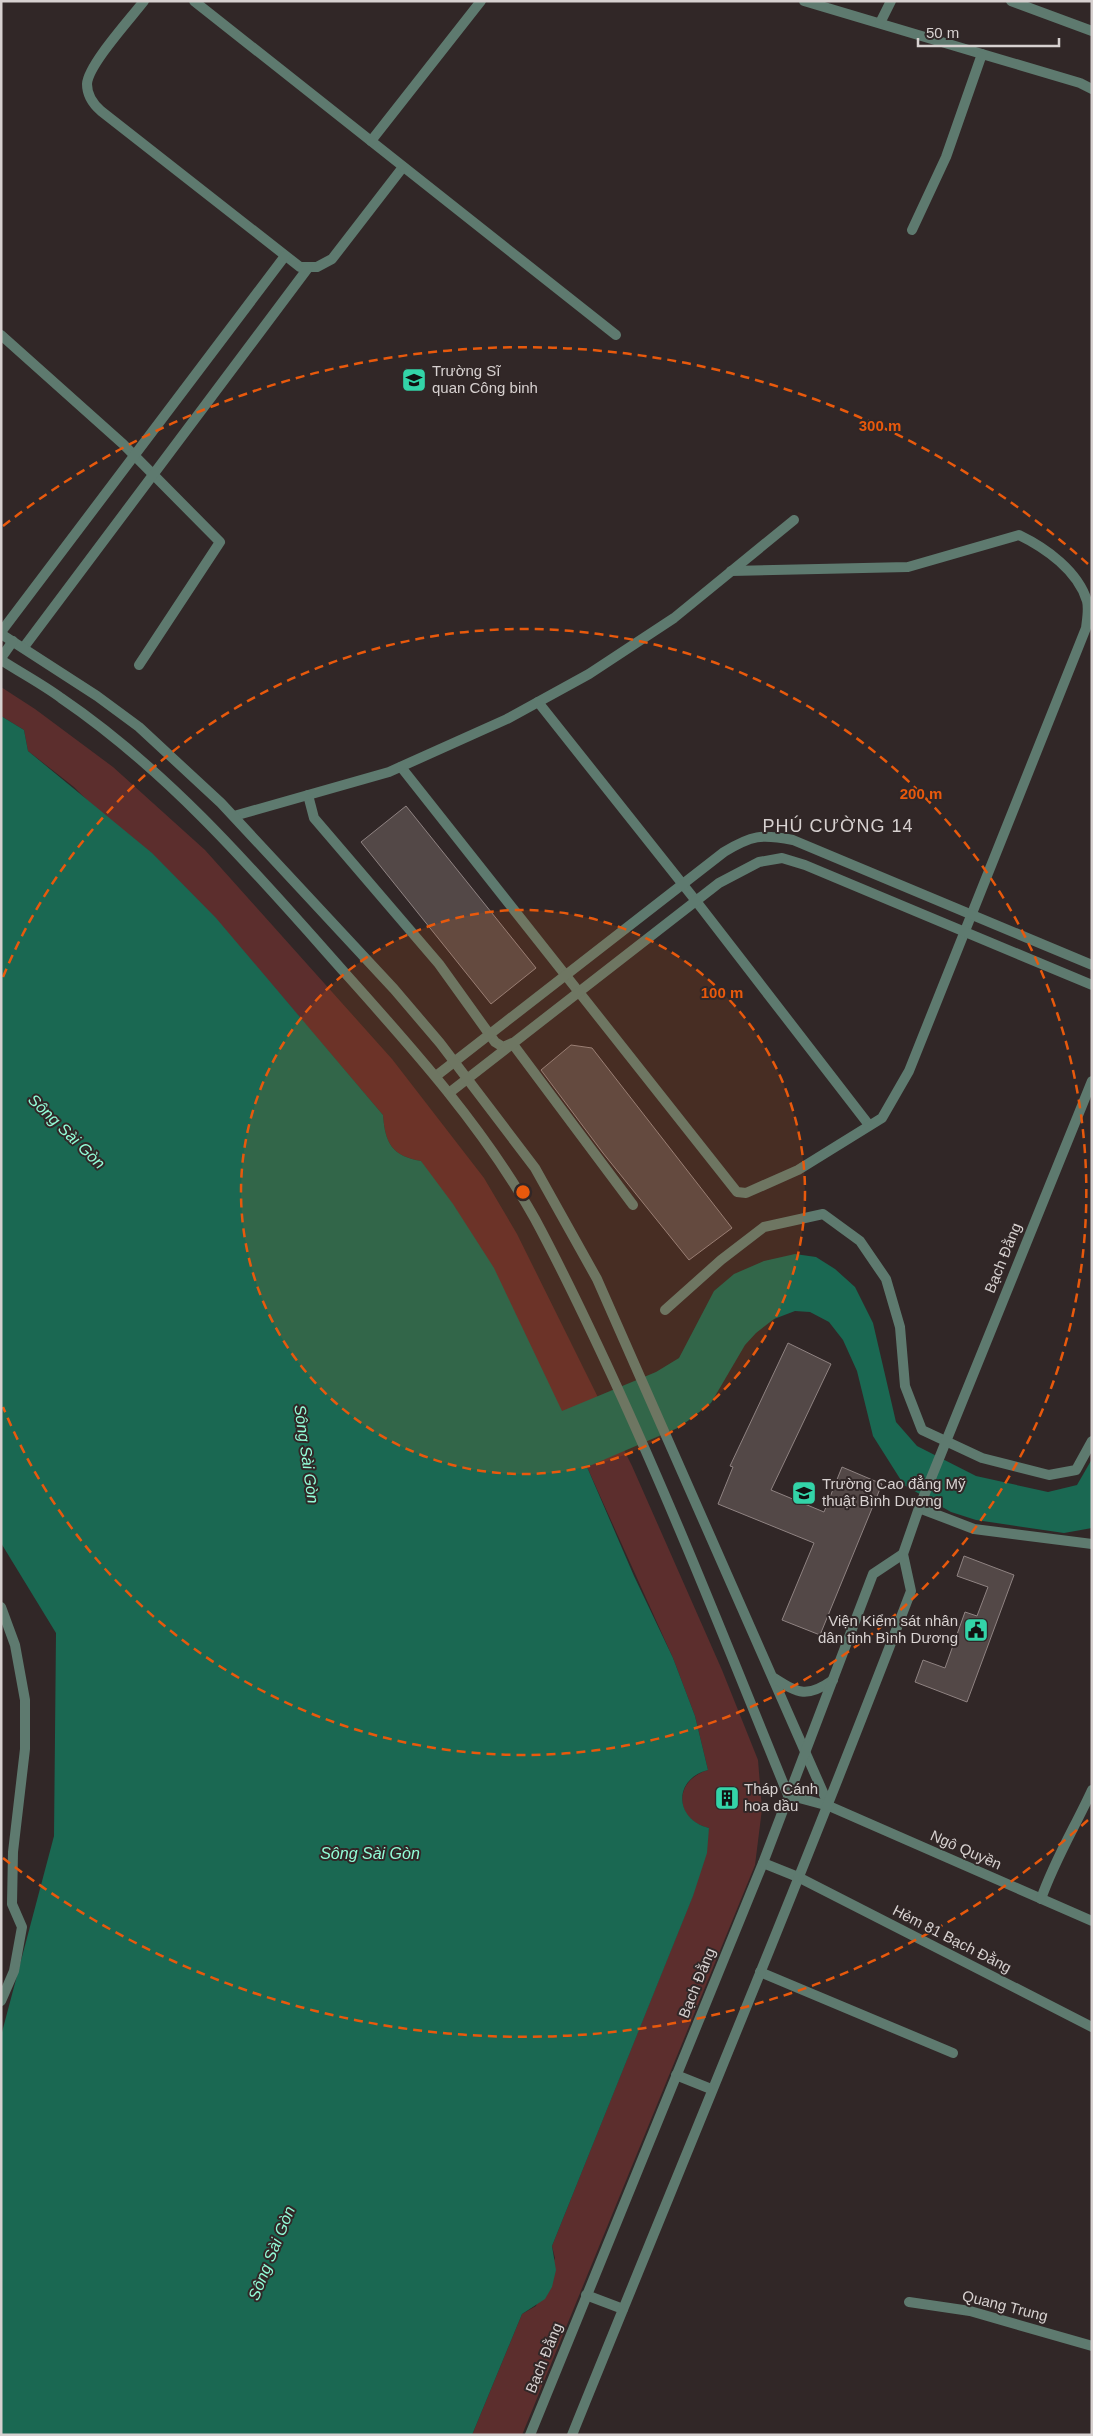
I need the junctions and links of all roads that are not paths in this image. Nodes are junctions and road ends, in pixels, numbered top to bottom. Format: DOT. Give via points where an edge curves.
graph roads {
  1 [pos="144,1"];
  2 [pos="481,1"];
  3 [pos="804,1"];
  4 [pos="892,1"];
  5 [pos="1011,1"];
  6 [pos="200,3"];
  7 [pos="880,24"];
  8 [pos="1092,31"];
  9 [pos="982,54"];
  10 [pos="1092,89"];
  11 [pos="371,141"];
  12 [pos="403,167"];
  13 [pos="912,230"];
  14 [pos="285,256"];
  15 [pos="308,268"];
  16 [pos="1,335"];
  17 [pos="616,335"];
  18 [pos="134,456"];
  19 [pos="154,475"];
  20 [pos="794,520"];
  21 [pos="730,571"];
  22 [pos="1,633"];
  23 [pos="13,641"];
  24 [pos="24,648"];
  25 [pos="1,659"];
  26 [pos="139,665"];
  27 [pos="538,702"];
  28 [pos="401,767"];
  29 [pos="308,795"];
  30 [pos="234,816"];
  31 [pos="683,884"];
  32 [pos="696,901"];
  33 [pos="972,915"];
  34 [pos="966,931"];
  35 [pos="1092,965"];
  36 [pos="565,976"];
  37 [pos="1092,985"];
  38 [pos="578,992"];
  39 [pos="490,1034"];
  40 [pos="512,1044"];
  41 [pos="454,1062"];
  42 [pos="436,1076"];
  43 [pos="467,1079"];
  44 [pos="1092,1081"];
  45 [pos="448,1093"];
  46 [pos="869,1126"];
  47 [pos="633,1205"];
  48 [pos="665,1310"];
  49 [pos="1092,1441"];
  50 [pos="944,1445"];
  51 [pos="919,1508"];
  52 [pos="1092,1544"];
  53 [pos="903,1554"];
  54 [pos="1,1607"];
  55 [pos="774,1678"];
  56 [pos="833,1680"];
  57 [pos="804,1754"];
  58 [pos="1092,1790"];
  59 [pos="788,1795"];
  60 [pos="829,1806"];
  61 [pos="763,1863"];
  62 [pos="798,1877"];
  63 [pos="1041,1899"];
  64 [pos="1092,1921"];
  65 [pos="760,1972"];
  66 [pos="1,2001"];
  67 [pos="1092,2027"];
  68 [pos="953,2053"];
  69 [pos="676,2075"];
  70 [pos="711,2090"];
  71 [pos="586,2295"];
  72 [pos="909,2302"];
  73 [pos="623,2308"];
  74 [pos="1092,2346"];
  75 [pos="530,2435"];
  76 [pos="572,2435"];
  1 -- 14 [label="street" via="91,70 87,86 91,100"];
  2 -- 11 [label="street"];
  3 -- 7 [label="street"];
  4 -- 7 [label="street"];
  5 -- 8 [label="street"];
  6 -- 11 [label="street"];
  7 -- 9 [label="street"];
  9 -- 10 [label="street"];
  9 -- 13 [label="street" via="946,157"];
  11 -- 12 [label="street"];
  12 -- 15 [label="street" via="332,259"];
  12 -- 17 [label="street"];
  14 -- 15 [label="street" via="300,267"];
  14 -- 18 [label="street"];
  15 -- 19 [label="street"];
  16 -- 18 [label="street"];
  18 -- 19 [label="street"];
  18 -- 22 [label="street"];
  19 -- 24 [label="street"];
  19 -- 26 [label="street" via="220,542"];
  20 -- 21 [label="street"];
  21 -- 27 [label="street" via="674,618 589,674"];
  21 -- 33 [label="street" via="908,567 1019,535 1038,544 1076,578 1088,603 1086,628"];
  22 -- 23 [label="street"];
  23 -- 24 [label="street"];
  23 -- 25 [label="street"];
  24 -- 30 [label="street" via="139,727"];
  25 -- 42 [label="street" via="63,698 134,755 204,819"];
  27 -- 28 [label="street"];
  27 -- 31 [label="street"];
  28 -- 29 [label="street"];
  28 -- 36 [label="street"];
  29 -- 30 [label="street"];
  29 -- 39 [label="street" via="314,818 439,964"];
  30 -- 41 [label="street" via="394,989"];
  31 -- 32 [label="street"];
  31 -- 33 [label="street" via="736,845 766,835 794,840"];
  31 -- 36 [label="street"];
  32 -- 34 [label="street" via="719,883 759,862 782,858"];
  32 -- 38 [label="street"];
  32 -- 46 [label="street"];
  33 -- 34 [label="street"];
  33 -- 35 [label="street"];
  34 -- 37 [label="street"];
  34 -- 46 [label="street" via="909,1071 882,1118"];
  36 -- 38 [label="street"];
  36 -- 39 [label="street"];
  38 -- 40 [label="street"];
  38 -- 46 [label="street" via="737,1192 746,1193 798,1170"];
  39 -- 40 [label="street" via="499,1045 507,1047"];
  39 -- 41 [label="street"];
  40 -- 43 [label="street"];
  40 -- 47 [label="street"];
  41 -- 42 [label="street"];
  41 -- 43 [label="street"];
  42 -- 45 [label="street"];
  43 -- 45 [label="street"];
  43 -- 55 [label="street" via="535,1168 597,1279"];
  44 -- 50 [label="street, Bạch Đằng"];
  45 -- 59 [label="street" via="488,1144 534,1217 577,1301 664,1489"];
  48 -- 50 [label="street" via="764,1227 823,1214 860,1241 886,1279 900,1327 905,1386 922,1430"];
  49 -- 50 [label="street" via="1076,1470 1049,1475"];
  50 -- 51 [label="street, Bạch Đằng"];
  51 -- 52 [label="street" via="974,1529"];
  51 -- 53 [label="street"];
  53 -- 56 [label="street, Bạch Đằng" via="873,1574"];
  53 -- 60 [label="street" via="912,1591"];
  54 -- 66 [label="street" via="15,1645 25,1700 24,1749 12,1852 12,1904 22,1927 14,1971"];
  55 -- 56 [label="street" via="804,1693 818,1691"];
  55 -- 57 [label="street"];
  56 -- 57 [label="street, Bạch Đằng"];
  57 -- 59 [label="street, Bạch Đằng"];
  57 -- 60 [label="street"];
  58 -- 63 [label="street" via="1051,1868"];
  59 -- 60 [label="street, Ngô Quyền"];
  59 -- 61 [label="street, Bạch Đằng"];
  60 -- 62 [label="street"];
  60 -- 63 [label="street, Ngô Quyền"];
  61 -- 62 [label="street, Hẻm 81 Bạch Đằng"];
  61 -- 69 [label="street, Bạch Đằng"];
  62 -- 65 [label="street"];
  62 -- 67 [label="street, Hẻm 81 Bạch Đằng"];
  63 -- 64 [label="street, Ngô Quyền"];
  65 -- 68 [label="street"];
  65 -- 70 [label="street"];
  69 -- 70 [label="street"];
  69 -- 71 [label="street, Bạch Đằng"];
  70 -- 73 [label="street"];
  71 -- 73 [label="street"];
  71 -- 75 [label="street, Bạch Đằng"];
  72 -- 74 [label="street, Quang Trung" via="970,2311"];
  73 -- 76 [label="street"];
}
